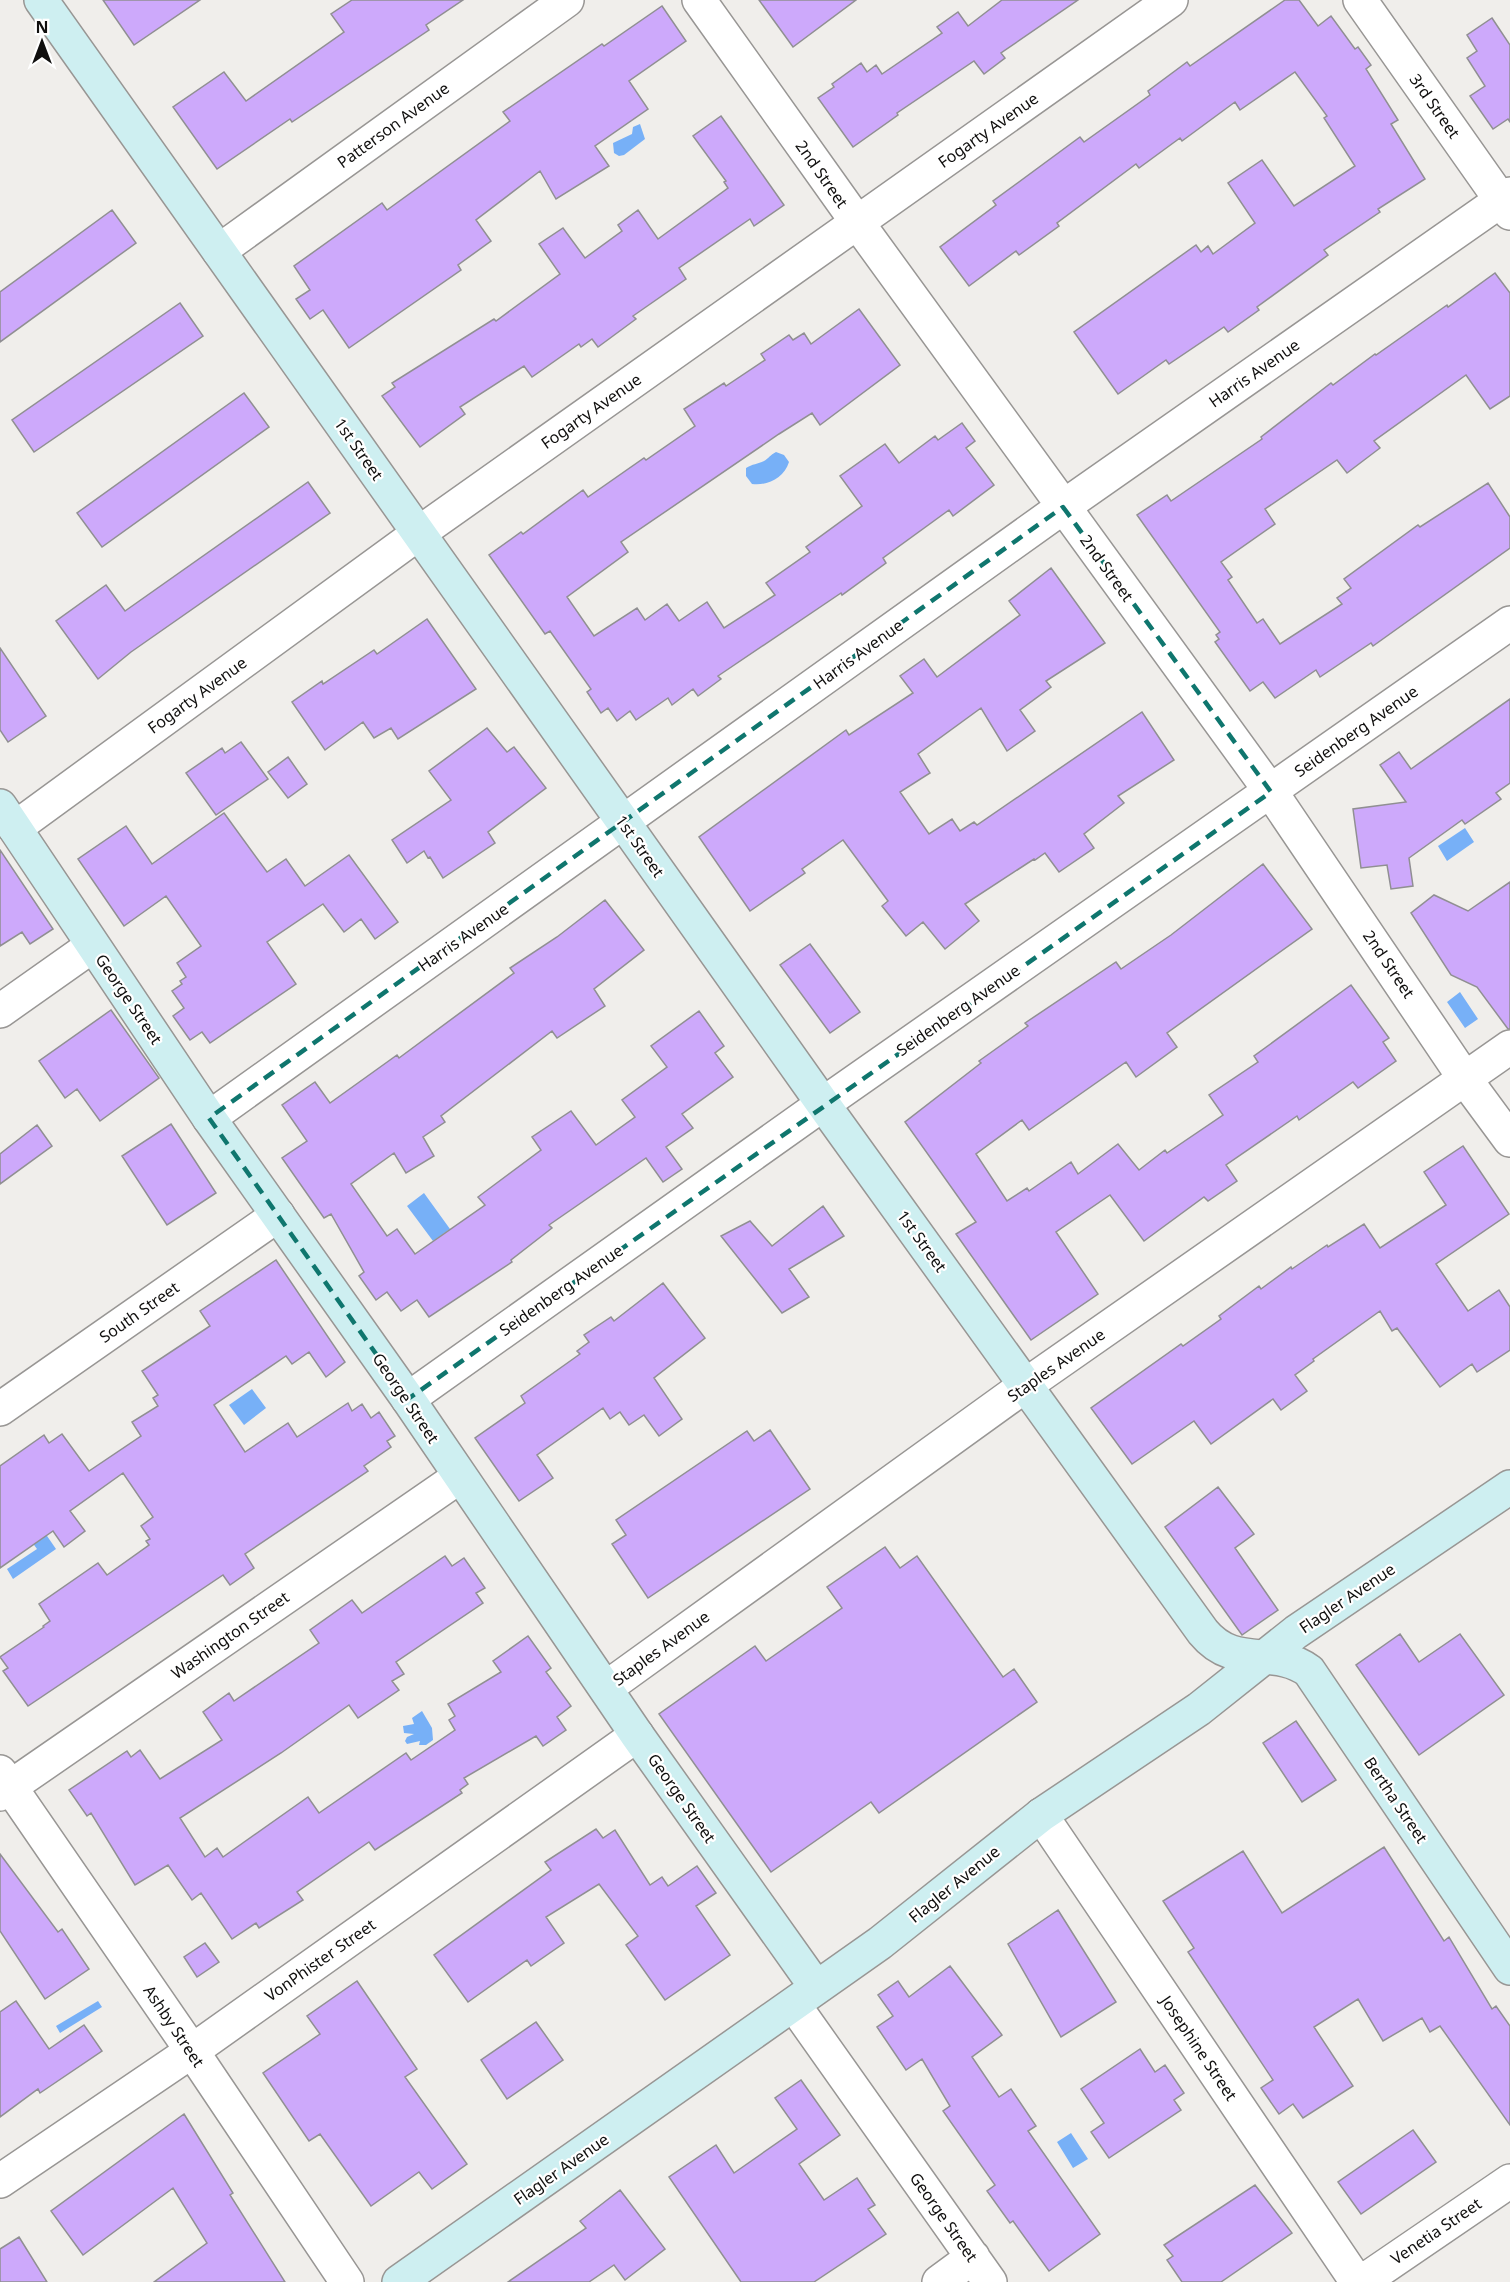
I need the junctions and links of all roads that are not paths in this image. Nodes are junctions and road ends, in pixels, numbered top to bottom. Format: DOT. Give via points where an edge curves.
graph roads {
  1 [pos="41,0"];
  2 [pos="567,0"];
  3 [pos="699,0"];
  4 [pos="1171,0"];
  5 [pos="1360,0"];
  6 [pos="1507,202"];
  7 [pos="856,222"];
  8 [pos="219,251"];
  9 [pos="1063,507"];
  10 [pos="419,533"];
  11 [pos="1510,623"];
  12 [pos="1271,792"];
  13 [pos="8,817"];
  14 [pos="623,822"];
  15 [pos="92,946"];
  16 [pos="0,1011"];
  17 [pos="1510,1047"];
  18 [pos="1465,1079"];
  19 [pos="823,1104"];
  20 [pos="209,1118"];
  21 [pos="1510,1140"];
  22 [pos="278,1215"];
  23 [pos="1026,1385"];
  24 [pos="408,1399"];
  25 [pos="0,1409"];
  26 [pos="459,1477"];
  27 [pos="1510,1487"];
  28 [pos="1264,1658"];
  29 [pos="606,1688"];
  30 [pos="637,1735"];
  31 [pos="3,1784"];
  32 [pos="1041,1815"];
  33 [pos="1510,1968"];
  34 [pos="805,1996"];
  35 [pos="192,2051"];
  36 [pos="0,2181"];
  37 [pos="1510,2181"];
  38 [pos="982,2270"];
  39 [pos="346,2282"];
  40 [pos="399,2282"];
  41 [pos="939,2282"];
  42 [pos="1357,2282"];
  43 [pos="1362,2282"];
  1 -- 8 [label="main road, 1st Street"];
  2 -- 8 [label="street, Patterson Avenue"];
  3 -- 7 [label="street, 2nd Street"];
  4 -- 7 [label="street, Fogarty Avenue"];
  5 -- 6 [label="street, 3rd Street"];
  6 -- 9 [label="street, Harris Avenue"];
  7 -- 9 [label="street, 2nd Street"];
  7 -- 10 [label="street, Fogarty Avenue"];
  8 -- 10 [label="main road, 1st Street"];
  9 -- 12 [label="street, 2nd Street"];
  9 -- 14 [label="street, Harris Avenue"];
  10 -- 13 [label="street, Fogarty Avenue"];
  10 -- 14 [label="main road, 1st Street"];
  11 -- 12 [label="street, Seidenberg Avenue"];
  12 -- 18 [label="street, 2nd Street"];
  12 -- 19 [label="street, Seidenberg Avenue"];
  13 -- 15 [label="main road, George Street"];
  14 -- 19 [label="main road, 1st Street"];
  14 -- 20 [label="street, Harris Avenue"];
  15 -- 16 [label="street"];
  15 -- 20 [label="main road, George Street"];
  17 -- 18 [label="street, Staples Avenue"];
  18 -- 21 [label="street, 2nd Street"];
  18 -- 23 [label="street, Staples Avenue"];
  19 -- 23 [label="main road, 1st Street"];
  19 -- 24 [label="street, Seidenberg Avenue"];
  20 -- 22 [label="main road, George Street"];
  22 -- 24 [label="main road, George Street"];
  22 -- 25 [label="street, South Street"];
  23 -- 28 [label="main road, 1st Street" via="1210,1640 1231,1653"];
  23 -- 29 [label="street, Staples Avenue"];
  24 -- 26 [label="main road, George Street"];
  26 -- 29 [label="main road, George Street"];
  26 -- 31 [label="street, Washington Street"];
  27 -- 28 [label="main road, Flagler Avenue" via="1296,1632"];
  28 -- 32 [label="main road, Flagler Avenue" via="1198,1709"];
  28 -- 33 [label="main road, Bertha Street" via="1294,1662 1314,1677"];
  29 -- 30 [label="main road, George Street"];
  30 -- 34 [label="main road, George Street"];
  30 -- 35 [label="street, VonPhister Street"];
  31 -- 35 [label="street, Ashby Street"];
  32 -- 34 [label="main road, Flagler Avenue" via="880,1943"];
  32 -- 42 [label="street, Josephine Street"];
  34 -- 38 [label="street, George Street"];
  34 -- 40 [label="main road, Flagler Avenue"];
  35 -- 36 [label="street, VonPhister Street"];
  35 -- 39 [label="street, Ashby Street"];
  37 -- 43 [label="street, Venetia Street"];
  38 -- 41 [label="street"];
}
